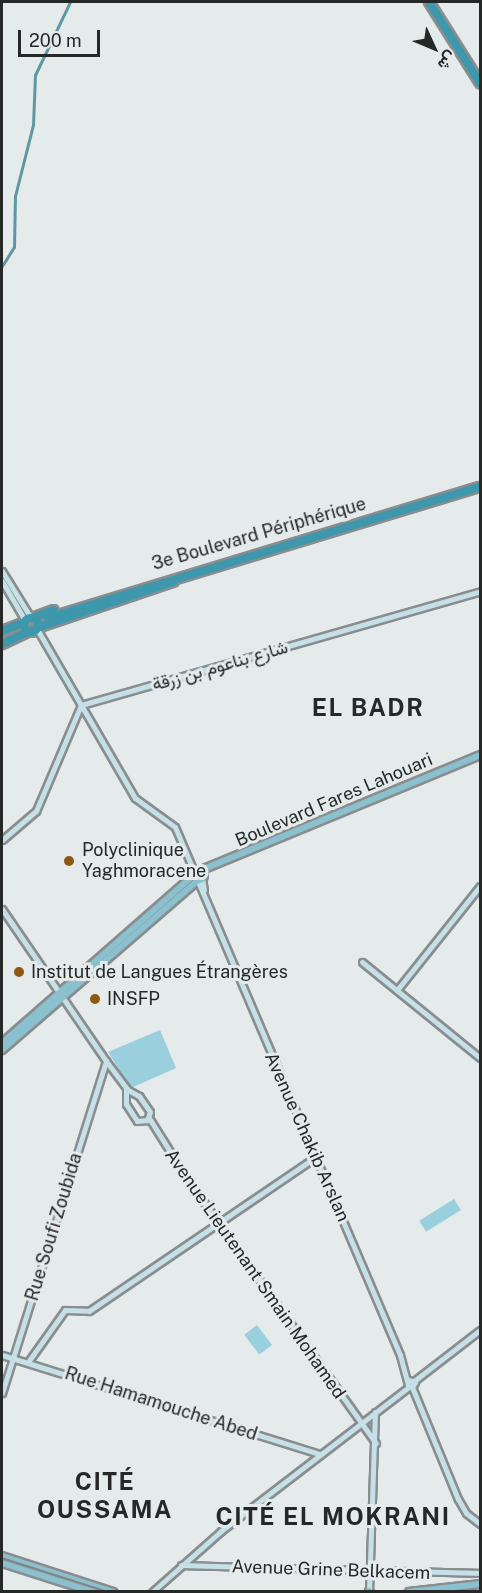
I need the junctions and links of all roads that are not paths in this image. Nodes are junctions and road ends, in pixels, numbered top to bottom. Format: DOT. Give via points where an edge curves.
graph roads {
  1 [pos="429,2"];
  2 [pos="435,2"];
  3 [pos="477,70"];
  4 [pos="480,83"];
  5 [pos="480,90"];
  6 [pos="480,487"];
  7 [pos="480,492"];
  8 [pos="332,532"];
  9 [pos="2,571"];
  10 [pos="173,580"];
  11 [pos="2,581"];
  12 [pos="480,591"];
  13 [pos="48,619"];
  14 [pos="29,620"];
  15 [pos="34,630"];
  16 [pos="2,631"];
  17 [pos="15,632"];
  18 [pos="2,640"];
  19 [pos="81,705"];
  20 [pos="480,756"];
  21 [pos="2,840"];
  22 [pos="198,878"];
  23 [pos="480,886"];
  24 [pos="2,909"];
  25 [pos="362,962"];
  26 [pos="397,990"];
  27 [pos="60,995"];
  28 [pos="2,1043"];
  29 [pos="2,1050"];
  30 [pos="480,1058"];
  31 [pos="106,1061"];
  32 [pos="126,1088"];
  33 [pos="133,1094"];
  34 [pos="126,1098"];
  35 [pos="147,1121"];
  36 [pos="316,1157"];
  37 [pos="218,1222"];
  38 [pos="480,1330"];
  39 [pos="2,1355"];
  40 [pos="13,1358"];
  41 [pos="28,1362"];
  42 [pos="410,1384"];
  43 [pos="2,1393"];
  44 [pos="375,1412"];
  45 [pos="360,1423"];
  46 [pos="376,1443"];
  47 [pos="320,1454"];
  48 [pos="480,1524"];
  49 [pos="2,1556"];
  50 [pos="2,1563"];
  51 [pos="181,1564"];
  52 [pos="370,1572"];
  53 [pos="480,1573"];
  54 [pos="480,1584"];
  55 [pos="429,1590"];
  56 [pos="369,1591"];
  57 [pos="93,1592"];
  58 [pos="113,1592"];
  59 [pos="152,1592"];
  60 [pos="409,1592"];
  1 -- 3 [label="highway"];
  2 -- 3 [label="highway"];
  3 -- 4 [label="highway"];
  3 -- 5 [label="highway"];
  6 -- 8 [label="highway, 3e Boulevard Périphérique"];
  7 -- 8 [label="highway"];
  8 -- 10 [label="highway"];
  9 -- 14 [label="main road"];
  10 -- 13 [label="highway"];
  10 -- 14 [label="highway" via="163,576"];
  10 -- 15 [label="highway"];
  11 -- 14 [label="main road"];
  12 -- 19 [label="main road, شارع بناعوم بن زرقة"];
  14 -- 15 [label="highway"];
  14 -- 16 [label="highway"];
  15 -- 18 [label="highway"];
  15 -- 19 [label="main road"];
  17 -- 18 [label="highway"];
  19 -- 21 [label="main road" via="36,811"];
  19 -- 22 [label="main road" via="137,802 171,822"];
  20 -- 22 [label="main road, Boulevard Fares Lahouari" via="217,866"];
  22 -- 27 [label="main road"];
  22 -- 27 [label="main road"];
  22 -- 36 [label="main road, Avenue Chakib Arslan"];
  23 -- 26 [label="main road"];
  24 -- 27 [label="main road"];
  25 -- 26 [label="main road"];
  26 -- 30 [label="main road"];
  27 -- 28 [label="main road"];
  27 -- 29 [label="main road"];
  27 -- 31 [label="main road"];
  31 -- 32 [label="main road"];
  31 -- 40 [label="main road, Rue Soufi Zoubida"];
  32 -- 33 [label="main road"];
  32 -- 34 [label="main road"];
  33 -- 34 [label="main road"];
  33 -- 35 [label="main road" via="150,1112"];
  34 -- 35 [label="main road" via="137,1120"];
  35 -- 37 [label="main road, Avenue Lieutenant Smain Mohamed"];
  36 -- 37 [label="main road"];
  36 -- 42 [label="main road, Avenue Chakib Arslan"];
  37 -- 41 [label="main road" via="89,1311 65,1310"];
  37 -- 45 [label="main road, Avenue Lieutenant Smain Mohamed"];
  38 -- 42 [label="main road"];
  39 -- 40 [label="main road, Rue Hamamouche Abed"];
  40 -- 41 [label="main road, Rue Hamamouche Abed"];
  40 -- 43 [label="main road, Rue Soufi Zoubida"];
  41 -- 47 [label="main road, Rue Hamamouche Abed"];
  42 -- 44 [label="main road"];
  42 -- 48 [label="main road, Avenue Chakib Arslan" via="458,1499 466,1513"];
  44 -- 45 [label="main road"];
  44 -- 46 [label="main road"];
  45 -- 46 [label="main road, Avenue Lieutenant Smain Mohamed"];
  45 -- 47 [label="main road"];
  46 -- 52 [label="main road"];
  47 -- 51 [label="main road"];
  49 -- 58 [label="main road"];
  50 -- 57 [label="main road"];
  51 -- 52 [label="main road, Avenue Grine Belkacem"];
  51 -- 59 [label="main road"];
  52 -- 53 [label="main road, Avenue Grine Belkacem"];
  52 -- 56 [label="main road"];
  54 -- 55 [label="main road"];
  55 -- 60 [label="main road"];
}
